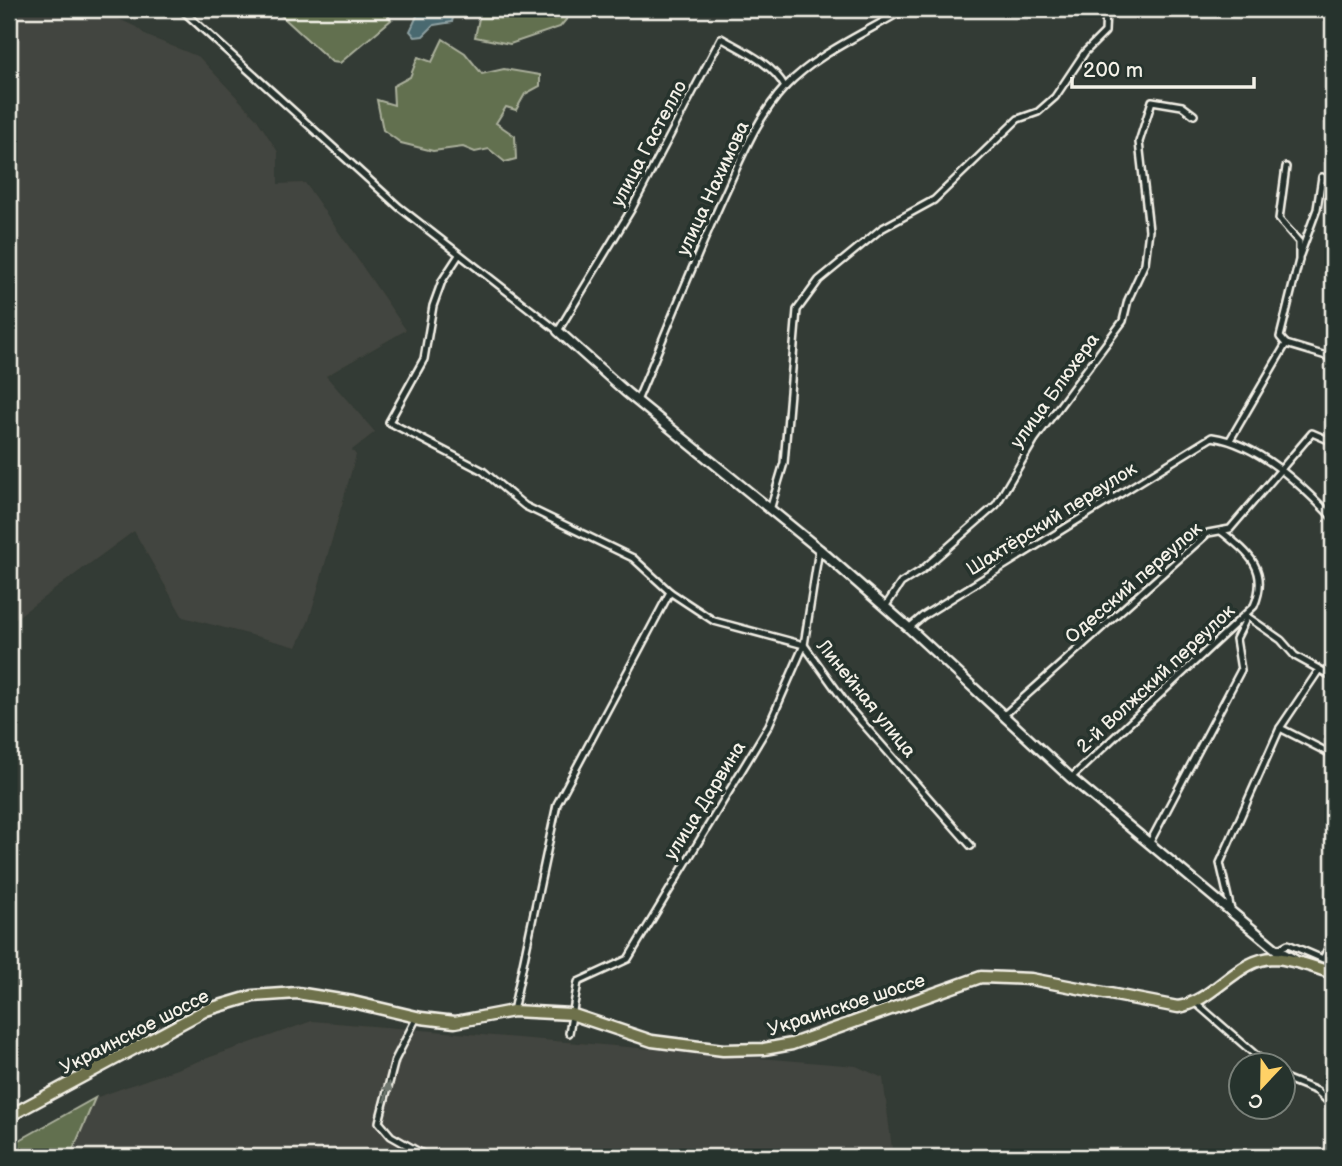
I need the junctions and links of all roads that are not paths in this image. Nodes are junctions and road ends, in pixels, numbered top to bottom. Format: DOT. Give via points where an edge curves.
graph roads {
  1 [pos="181,9"];
  2 [pos="905,9"];
  3 [pos="1106,9"];
  4 [pos="785,87"];
  5 [pos="1194,116"];
  6 [pos="1286,167"];
  7 [pos="1322,177"];
  8 [pos="459,255"];
  9 [pos="1299,257"];
  10 [pos="558,331"];
  11 [pos="1286,344"];
  12 [pos="1333,358"];
  13 [pos="637,401"];
  14 [pos="1230,440"];
  15 [pos="1333,442"];
  16 [pos="1280,472"];
  17 [pos="769,510"];
  18 [pos="1333,518"];
  19 [pos="1221,530"];
  20 [pos="819,549"];
  21 [pos="670,592"];
  22 [pos="885,607"];
  23 [pos="1246,616"];
  24 [pos="909,628"];
  25 [pos="804,645"];
  26 [pos="1320,670"];
  27 [pos="1333,677"];
  28 [pos="1003,716"];
  29 [pos="1280,728"];
  30 [pos="1333,755"];
  31 [pos="1071,778"];
  32 [pos="1149,844"];
  33 [pos="971,846"];
  34 [pos="1231,912"];
  35 [pos="1333,938"];
  36 [pos="1277,950"];
  37 [pos="1302,963"];
  38 [pos="1333,973"];
  39 [pos="1196,1003"];
  40 [pos="513,1011"];
  41 [pos="571,1014"];
  42 [pos="417,1017"];
  43 [pos="569,1033"];
  44 [pos="1249,1050"];
  45 [pos="1296,1082"];
  46 [pos="1333,1107"];
  47 [pos="9,1116"];
  48 [pos="428,1157"];
  1 -- 8 [label="street" via="399,207"];
  2 -- 4 [label="street, улица Нахимова" via="831,49"];
  3 -- 17 [label="street" via="1105,32 1085,52 1055,97 1038,112 1018,119 934,200 881,229 819,279 797,310 784,463"];
  4 -- 10 [label="street, улица Гастелло" via="779,75 721,38 631,210"];
  4 -- 13 [label="street, улица Нахимова" via="752,133"];
  5 -- 22 [label="street, улица Блюхера" via="1182,106 1152,102 1139,142 1149,230 1145,262 1123,321 1035,439 996,505 901,583"];
  6 -- 9 [label="street" via="1279,219 1298,242"];
  7 -- 9 [label="street" via="1317,209"];
  8 -- 10 [label="street"];
  8 -- 21 [label="street, Линейная улица" via="433,306 424,359 389,422 484,471 524,506 633,558"];
  9 -- 11 [label="street" via="1280,337"];
  10 -- 13 [label="street"];
  11 -- 12 [label="street"];
  11 -- 14 [label="street"];
  13 -- 17 [label="street"];
  14 -- 16 [label="street" via="1252,449"];
  14 -- 24 [label="street, Шахтёрский переулок" via="1212,437"];
  15 -- 16 [label="street, Одесский переулок" via="1312,433"];
  16 -- 18 [label="street"];
  16 -- 19 [label="street, Одесский переулок" via="1230,529"];
  17 -- 20 [label="street"];
  19 -- 23 [label="street, 2-й Волжский переулок" via="1247,553 1258,571 1261,589"];
  19 -- 28 [label="street, Одесский переулок" via="1208,533"];
  20 -- 22 [label="street"];
  20 -- 25 [label="street, улица Дарвина"];
  21 -- 25 [label="street, Линейная улица" via="714,621"];
  21 -- 40 [label="street" via="557,804"];
  22 -- 24 [label="street"];
  23 -- 26 [label="street"];
  23 -- 31 [label="street, 2-й Волжский переулок"];
  23 -- 32 [label="street" via="1236,639 1241,670"];
  24 -- 28 [label="street"];
  25 -- 33 [label="street, Линейная улица" via="850,709"];
  25 -- 41 [label="street, улица Дарвина" via="769,725 628,959 578,982"];
  26 -- 27 [label="street"];
  26 -- 29 [label="street"];
  28 -- 31 [label="street"];
  29 -- 30 [label="street"];
  29 -- 34 [label="street" via="1220,863"];
  31 -- 32 [label="street"];
  32 -- 34 [label="street"];
  34 -- 36 [label="street"];
  35 -- 36 [label="street" via="1323,959 1288,944"];
  36 -- 37 [label="street"];
  37 -- 38 [label="highway"];
  37 -- 39 [label="highway" via="1274,958 1257,961"];
  39 -- 41 [label="highway, Украинское шоссе" via="1178,1007 1031,979 981,977 792,1044 723,1051 652,1041"];
  39 -- 44 [label="street"];
  40 -- 41 [label="highway, Украинское шоссе"];
  40 -- 42 [label="highway, Украинское шоссе" via="455,1022"];
  41 -- 43 [label="street, улица Дарвина"];
  42 -- 47 [label="highway, Украинское шоссе" via="297,993 253,996 206,1010"];
  48 -- 42 [label="street, one-way" via="391,1136 379,1122 395,1060"];
  45 -- 46 [label="street" via="1317,1091"];
}
